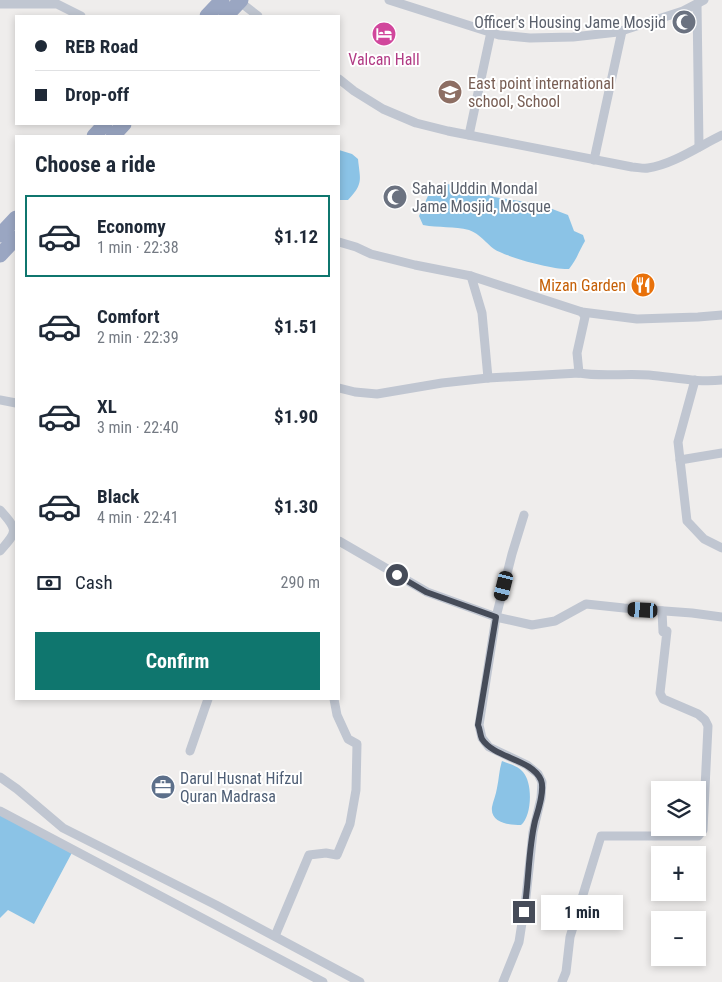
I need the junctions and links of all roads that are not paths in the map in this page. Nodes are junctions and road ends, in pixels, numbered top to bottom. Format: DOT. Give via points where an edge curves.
graph roads {
  1 [pos="222,0"];
  2 [pos="389,0"];
  3 [pos="241,1"];
  4 [pos="701,2"];
  5 [pos="0,4"];
  6 [pos="79,15"];
  7 [pos="208,15"];
  8 [pos="227,15"];
  9 [pos="257,15"];
  10 [pos="622,31"];
  11 [pos="491,32"];
  12 [pos="340,80"];
  13 [pos="104,125"];
  14 [pos="123,125"];
  15 [pos="95,135"];
  16 [pos="114,135"];
  17 [pos="469,135"];
  18 [pos="722,135"];
  19 [pos="699,147"];
  20 [pos="594,160"];
  21 [pos="15,219"];
  22 [pos="0,235"];
  23 [pos="15,239"];
  24 [pos="340,242"];
  25 [pos="0,255"];
  26 [pos="471,276"];
  27 [pos="582,312"];
  28 [pos="722,315"];
  29 [pos="579,373"];
  30 [pos="488,378"];
  31 [pos="695,380"];
  32 [pos="722,380"];
  33 [pos="340,388"];
  34 [pos="0,400"];
  35 [pos="15,403"];
  36 [pos="722,453"];
  37 [pos="680,460"];
  38 [pos="0,510"];
  39 [pos="524,515"];
  40 [pos="340,542"];
  41 [pos="722,548"];
  42 [pos="0,550"];
  43 [pos="662,611"];
  44 [pos="496,617"];
  45 [pos="722,617"];
  46 [pos="208,700"];
  47 [pos="334,700"];
  48 [pos="190,750"];
  49 [pos="0,777"];
  50 [pos="0,811"];
  51 [pos="274,936"];
  52 [pos="323,982"];
  53 [pos="360,982"];
  54 [pos="503,982"];
  55 [pos="562,982"];
  1 -- 7 [label="highway"];
  2 -- 11 [label="street"];
  3 -- 8 [label="highway"];
  3 -- 9 [label="street"];
  4 -- 10 [label="street"];
  4 -- 19 [label="street"];
  5 -- 6 [label="street" via="57,4"];
  10 -- 11 [label="street" via="573,38 530,38"];
  10 -- 20 [label="street"];
  11 -- 17 [label="street"];
  12 -- 17 [label="street" via="383,109 416,122"];
  13 -- 15 [label="highway"];
  14 -- 16 [label="highway"];
  17 -- 20 [label="street"];
  18 -- 19 [label="street"];
  19 -- 20 [label="street" via="648,168"];
  21 -- 22 [label="highway"];
  23 -- 25 [label="highway"];
  24 -- 26 [label="street" via="371,254"];
  26 -- 27 [label="street"];
  26 -- 30 [label="street" via="482,313"];
  27 -- 28 [label="street" via="638,319"];
  27 -- 29 [label="street" via="585,317 577,353"];
  29 -- 30 [label="street"];
  29 -- 31 [label="street"];
  30 -- 33 [label="street" via="378,394"];
  31 -- 32 [label="street"];
  31 -- 37 [label="street" via="678,442"];
  34 -- 35 [label="street"];
  36 -- 37 [label="street"];
  37 -- 41 [label="street" via="688,521 704,539"];
  38 -- 42 [label="street" via="14,531"];
  39 -- 44 [label="street"];
  40 -- 44 [label="street" via="426,592"];
  43 -- 44 [label="street" via="586,604 554,621 532,625"];
  43 -- 45 [label="street"];
  43 -- 55 [label="street" via="663,632 667,631 660,693 663,698 698,714 708,726 703,830 698,836 600,836 570,938"];
  44 -- 54 [label="street" via="478,725 489,747 527,765 542,782 519,942"];
  46 -- 48 [label="street"];
  47 -- 51 [label="street" via="348,739 357,744 356,790 350,824 337,855 309,855"];
  49 -- 51 [label="street" via="63,828"];
  50 -- 52 [label="street"];
  51 -- 53 [label="street"];
}
